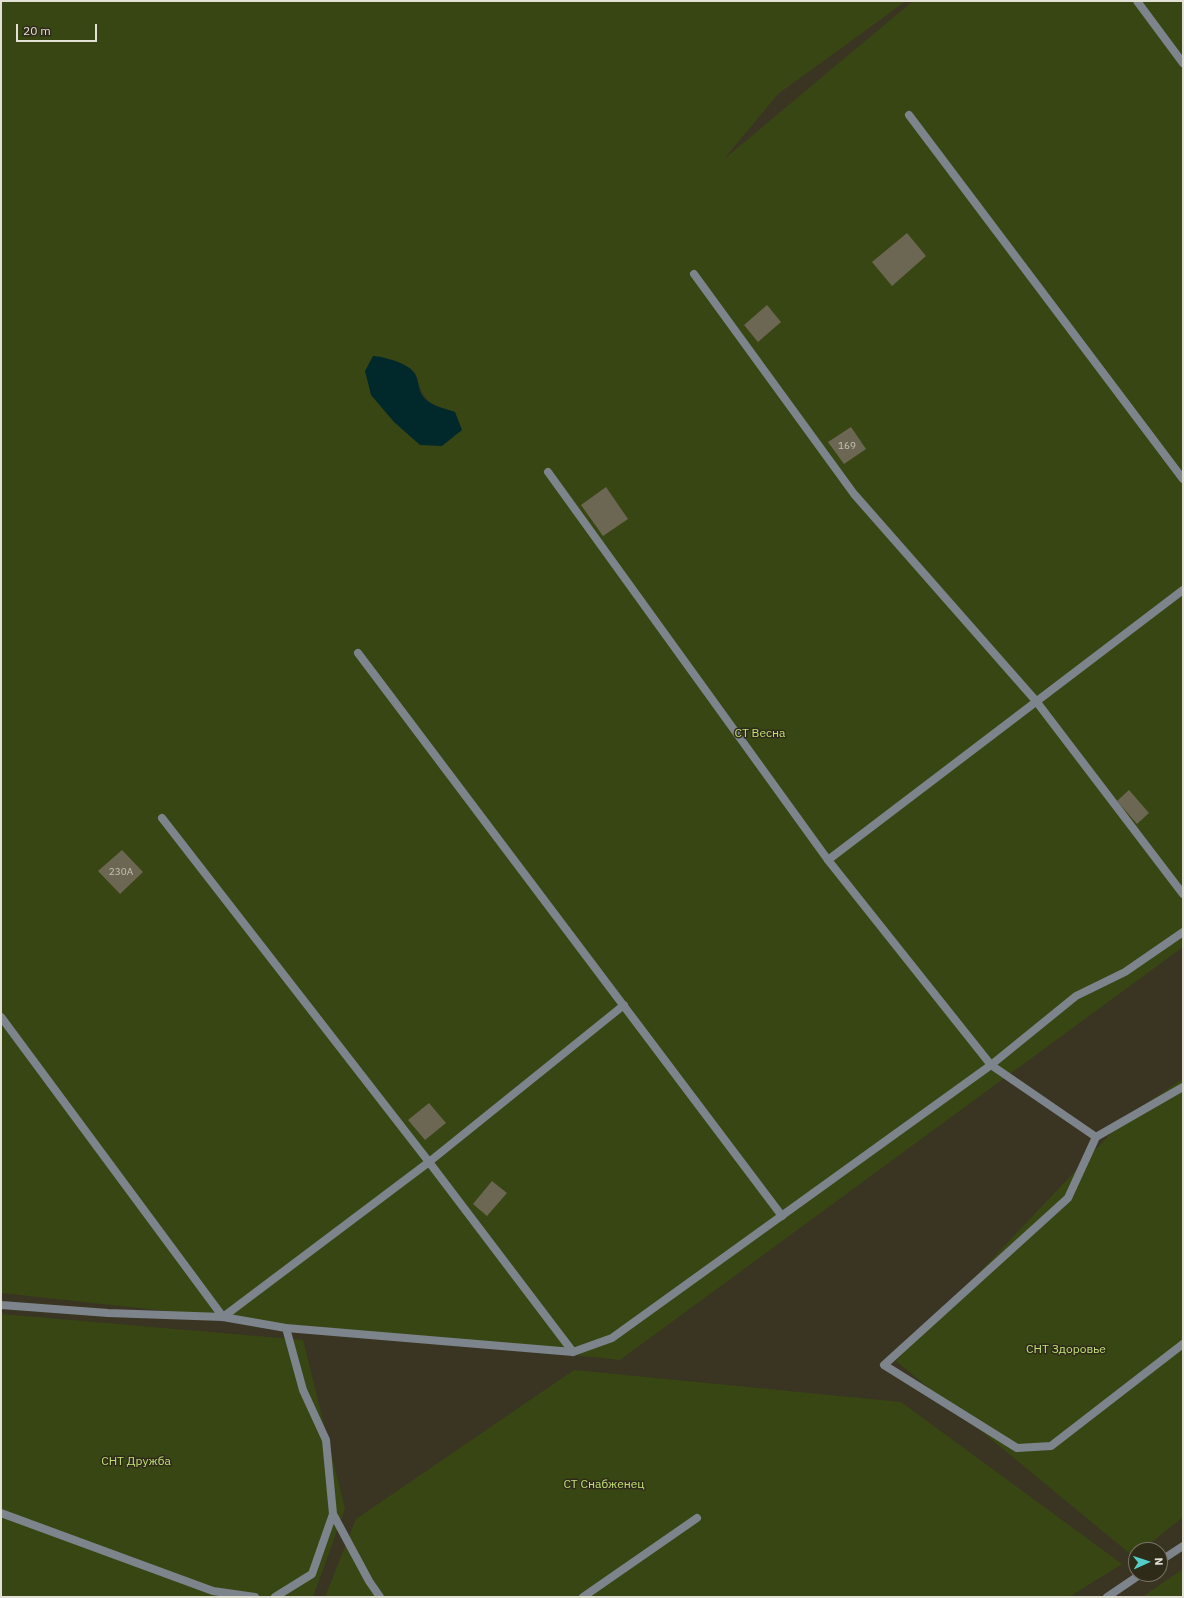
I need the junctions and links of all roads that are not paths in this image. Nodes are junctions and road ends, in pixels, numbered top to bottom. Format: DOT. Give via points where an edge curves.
graph roads {
  1 [pos="1137,1"];
  2 [pos="1183,63"];
  3 [pos="909,115"];
  4 [pos="694,274"];
  5 [pos="548,472"];
  6 [pos="1183,478"];
  7 [pos="1183,590"];
  8 [pos="358,653"];
  9 [pos="1036,702"];
  10 [pos="162,818"];
  11 [pos="828,860"];
  12 [pos="1183,894"];
  13 [pos="1183,932"];
  14 [pos="624,1005"];
  15 [pos="1,1017"];
  16 [pos="991,1065"];
  17 [pos="1183,1087"];
  18 [pos="1096,1137"];
  19 [pos="429,1162"];
  20 [pos="782,1216"];
  21 [pos="1,1305"];
  22 [pos="223,1317"];
  23 [pos="286,1328"];
  24 [pos="1183,1344"];
  25 [pos="573,1352"];
  26 [pos="1,1513"];
  27 [pos="333,1514"];
  28 [pos="697,1518"];
  29 [pos="1183,1546"];
  30 [pos="1168,1556"];
  31 [pos="1129,1582"];
  32 [pos="255,1597"];
  33 [pos="275,1597"];
  34 [pos="380,1597"];
  35 [pos="583,1597"];
  36 [pos="1107,1597"];
  1 -- 2 [label="street"];
  3 -- 6 [label="street"];
  4 -- 9 [label="street" via="854,494"];
  5 -- 11 [label="street"];
  7 -- 9 [label="street"];
  8 -- 14 [label="street"];
  9 -- 11 [label="street"];
  9 -- 12 [label="street"];
  10 -- 19 [label="street"];
  11 -- 16 [label="street"];
  13 -- 16 [label="street" via="1125,972 1076,996"];
  14 -- 19 [label="street"];
  14 -- 20 [label="street"];
  15 -- 22 [label="street"];
  16 -- 18 [label="street"];
  16 -- 20 [label="street"];
  17 -- 18 [label="street"];
  18 -- 24 [label="street" via="1068,1198 884,1365 1017,1448 1051,1446"];
  19 -- 22 [label="street"];
  19 -- 25 [label="street"];
  20 -- 25 [label="street" via="612,1338"];
  21 -- 22 [label="street" via="108,1313"];
  22 -- 23 [label="street"];
  23 -- 25 [label="street"];
  23 -- 27 [label="street" via="303,1390 326,1440"];
  26 -- 32 [label="street" via="213,1591"];
  27 -- 33 [label="street" via="312,1574"];
  27 -- 34 [label="street"];
  28 -- 35 [label="street"];
  29 -- 30 [label="street"];
  31 -- 36 [label="street"];
}
